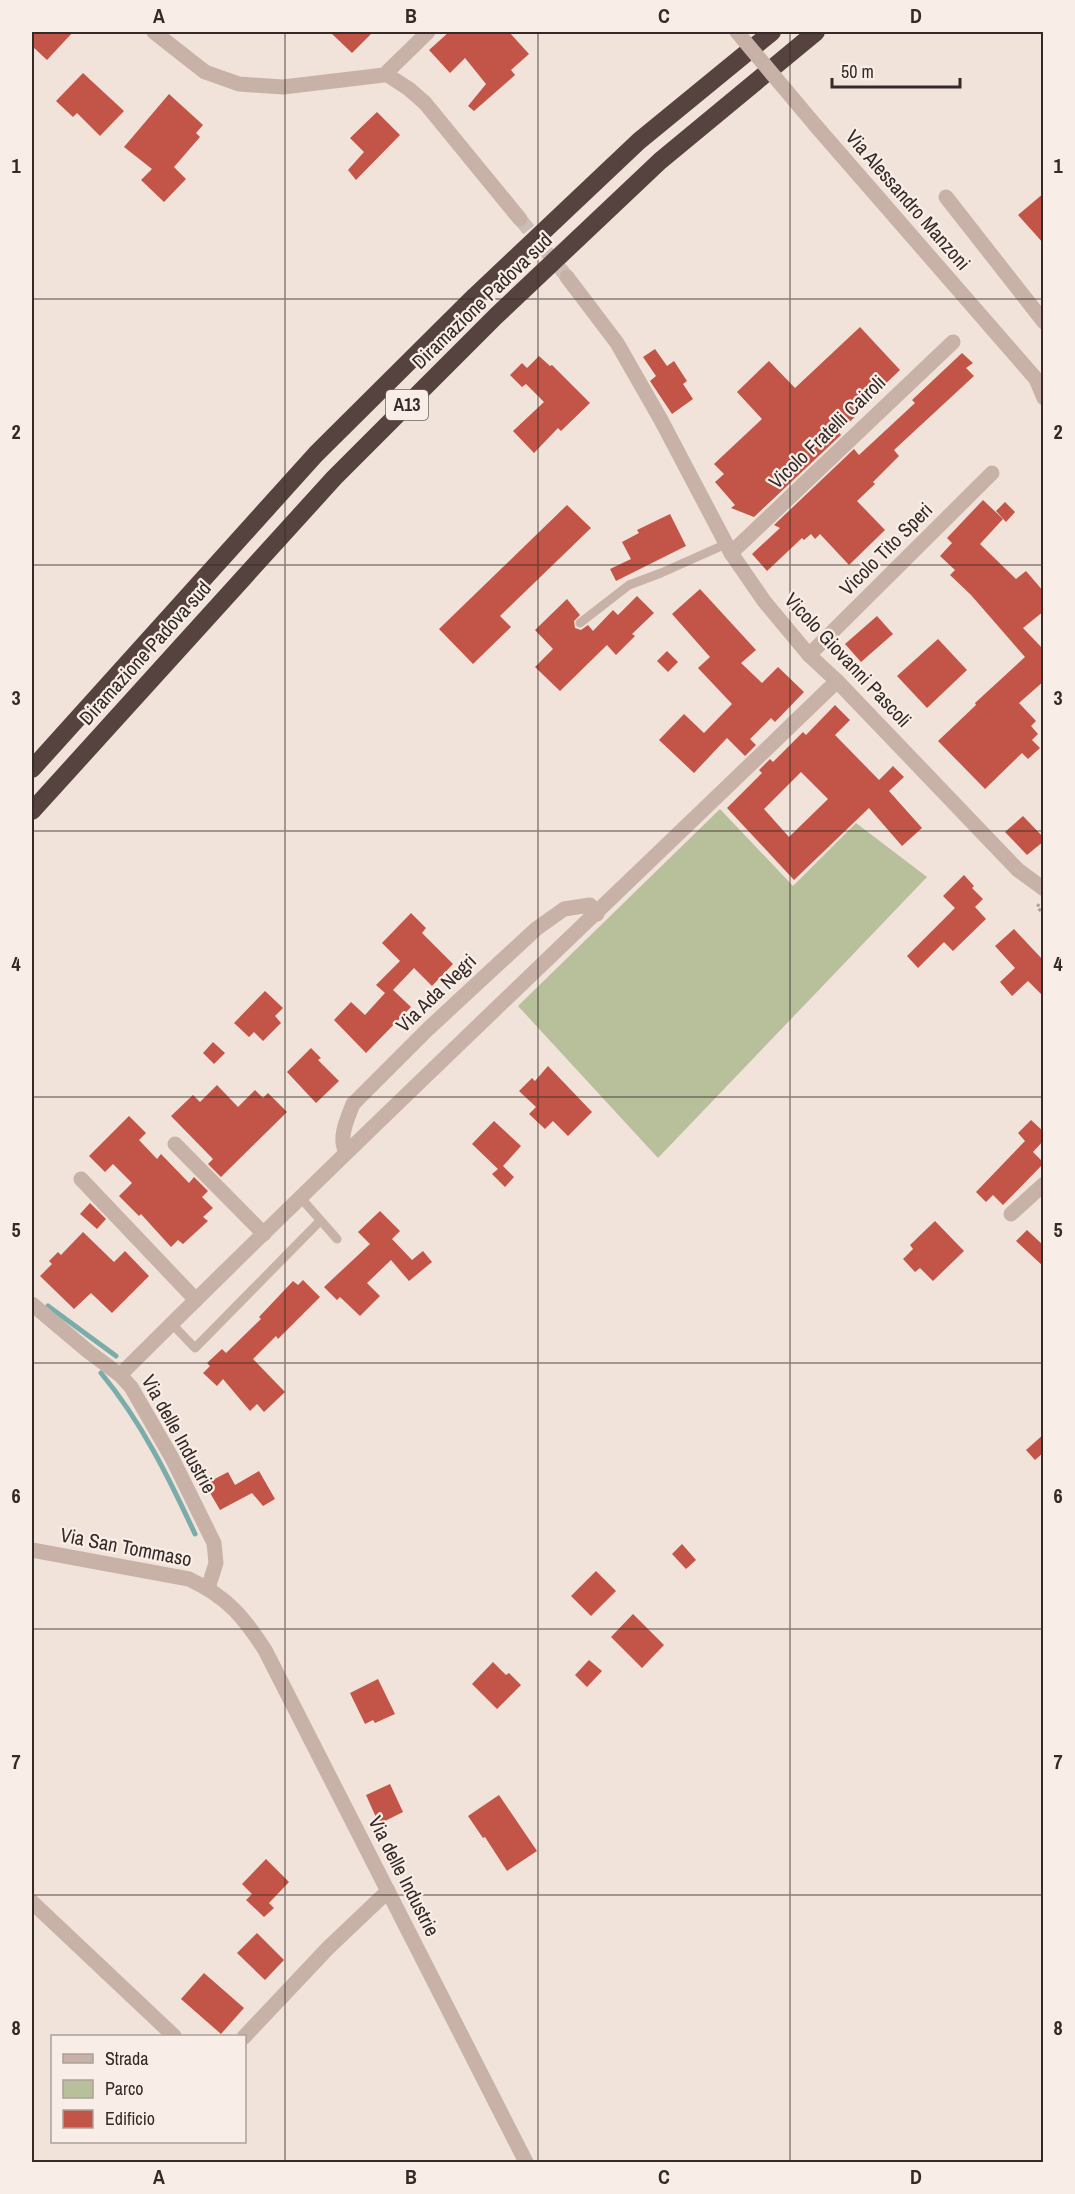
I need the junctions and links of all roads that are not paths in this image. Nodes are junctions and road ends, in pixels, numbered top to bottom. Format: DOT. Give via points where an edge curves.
graph roads {
  1 [pos="154,32"];
  2 [pos="428,32"];
  3 [pos="736,32"];
  4 [pos="772,32"];
  5 [pos="816,32"];
  6 [pos="386,74"];
  7 [pos="946,197"];
  8 [pos="520,219"];
  9 [pos="567,277"];
  10 [pos="1044,322"];
  11 [pos="953,342"];
  12 [pos="1044,398"];
  13 [pos="992,473"];
  14 [pos="728,548"];
  15 [pos="580,623"];
  16 [pos="809,655"];
  17 [pos="837,681"];
  18 [pos="32,769"];
  19 [pos="32,811"];
  20 [pos="1044,889"];
  21 [pos="597,914"];
  22 [pos="176,1144"];
  23 [pos="346,1152"];
  24 [pos="81,1179"];
  25 [pos="1044,1184"];
  26 [pos="300,1197"];
  27 [pos="1011,1214"];
  28 [pos="320,1221"];
  29 [pos="264,1234"];
  30 [pos="337,1239"];
  31 [pos="196,1300"];
  32 [pos="32,1304"];
  33 [pos="172,1324"];
  34 [pos="120,1375"];
  35 [pos="32,1550"];
  36 [pos="208,1588"];
  37 [pos="239,1613"];
  38 [pos="388,1891"];
  39 [pos="32,1902"];
  40 [pos="172,2035"];
  41 [pos="246,2035"];
  42 [pos="526,2163"];
  1 -- 6 [label="street" via="205,72 239,84 283,87"];
  2 -- 6 [label="street"];
  3 -- 12 [label="street, Via Alessandro Manzoni, bridge" via="1036,378"];
  4 -- 18 [label="highway, Diramazione Padova sud / A13" via="639,141 324,446"];
  5 -- 19 [label="highway, Diramazione Padova sud / A13" via="660,161 496,316 326,486"];
  6 -- 8 [label="street" via="425,103"];
  7 -- 10 [label="street"];
  9 -- 14 [label="street, Vicolo Giovanni Pascoli" via="617,343"];
  11 -- 14 [label="street, Vicolo Fratelli Cairoli"];
  13 -- 16 [label="street, Vicolo Tito Speri"];
  14 -- 15 [label="lane" via="629,585"];
  14 -- 16 [label="street, Vicolo Giovanni Pascoli" via="764,601"];
  16 -- 17 [label="street, Vicolo Giovanni Pascoli"];
  17 -- 20 [label="street, Vicolo Giovanni Pascoli" via="1018,870"];
  17 -- 21 [label="street"];
  21 -- 23 [label="street"];
  21 -- 23 [label="street, Via Ada Negri" via="590,906 564,909 482,977 353,1104 343,1132"];
  22 -- 29 [label="street"];
  23 -- 26 [label="street"];
  24 -- 31 [label="street"];
  25 -- 27 [label="street"];
  26 -- 28 [label="lane"];
  26 -- 29 [label="street"];
  28 -- 30 [label="lane"];
  28 -- 33 [label="lane" via="195,1348"];
  29 -- 31 [label="street"];
  31 -- 33 [label="street"];
  32 -- 34 [label="street, Via delle Industrie"];
  33 -- 34 [label="street"];
  34 -- 36 [label="street, Via delle Industrie" via="172,1458 214,1543 216,1563"];
  35 -- 36 [label="street, Via San Tommaso" via="189,1579"];
  36 -- 37 [label="street, Via San Tommaso"];
  37 -- 38 [label="street, Via delle Industrie" via="265,1650"];
  38 -- 41 [label="street"];
  38 -- 42 [label="street, Via delle Industrie"];
  39 -- 40 [label="street"];
}
